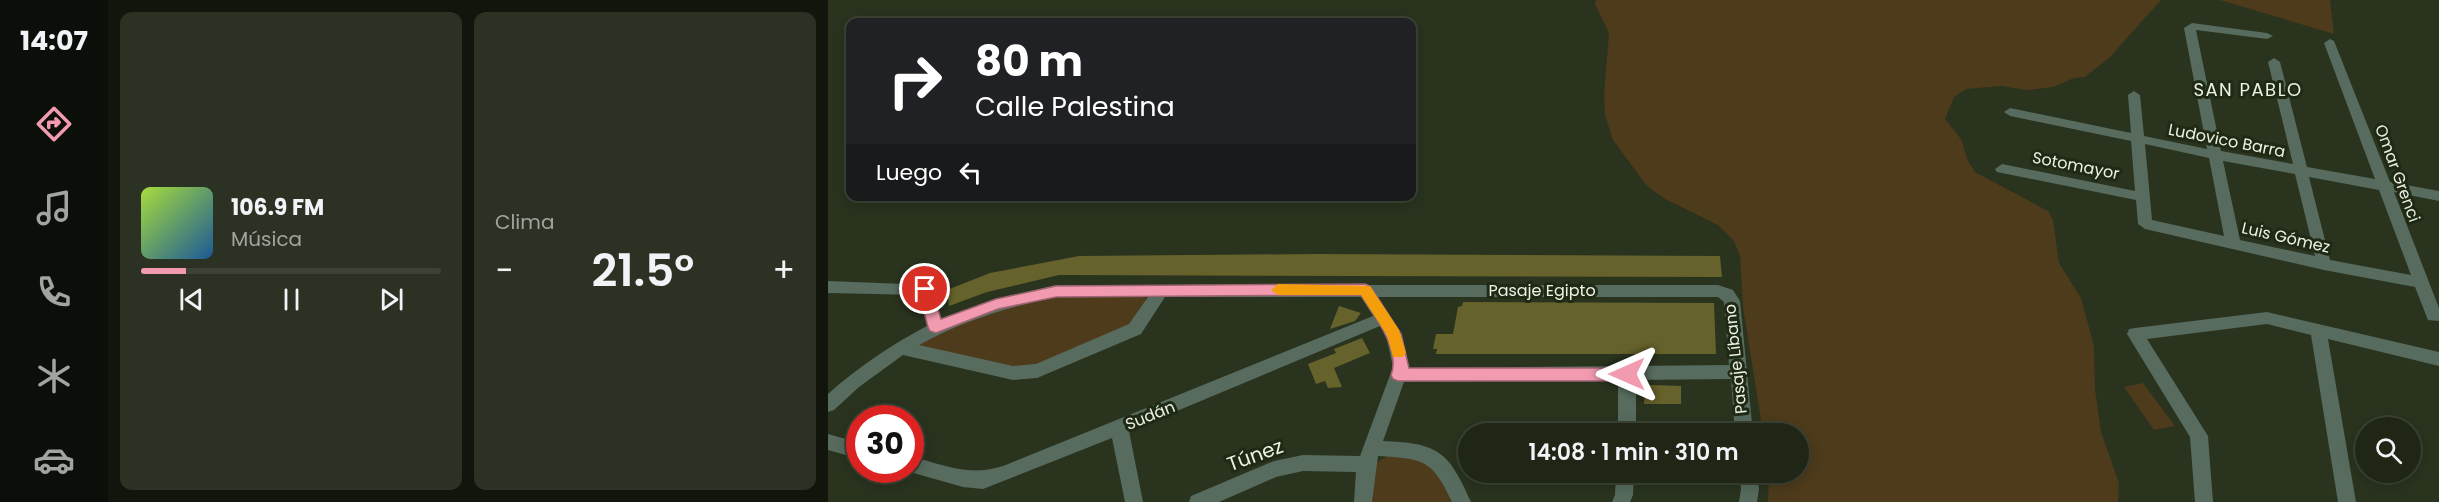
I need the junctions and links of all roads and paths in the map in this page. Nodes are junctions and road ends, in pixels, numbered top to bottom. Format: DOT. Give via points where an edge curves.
graph roads {
  1 [pos="2267,36"];
  2 [pos="2330,43"];
  3 [pos="2274,62"];
  4 [pos="2134,95"];
  5 [pos="2010,112"];
  6 [pos="2137,139"];
  7 [pos="2217,155"];
  8 [pos="2002,169"];
  9 [pos="2302,171"];
  10 [pos="2383,185"];
  11 [pos="2439,196"];
  12 [pos="2143,197"];
  13 [pos="2233,243"];
  14 [pos="2324,264"];
  15 [pos="2419,282"];
  16 [pos="828,287"];
  17 [pos="1161,290"];
  18 [pos="1365,290"];
  19 [pos="1718,291"];
  20 [pos="2434,316"];
  21 [pos="1384,318"];
  22 [pos="936,327"];
  23 [pos="2318,330"];
  24 [pos="902,348"];
  25 [pos="2439,359"];
  26 [pos="1737,372"];
  27 [pos="1627,374"];
  28 [pos="1398,375"];
  29 [pos="828,405"];
  30 [pos="1627,423"];
  31 [pos="1742,423"];
  32 [pos="1119,428"];
  33 [pos="828,442"];
  34 [pos="846,447"];
  35 [pos="1369,456"];
  36 [pos="924,468"];
  37 [pos="1625,483"];
  38 [pos="1749,483"];
  39 [pos="1134,502"];
  40 [pos="1198,502"];
  41 [pos="1363,502"];
  42 [pos="1462,502"];
  43 [pos="1621,502"];
  44 [pos="1748,502"];
  45 [pos="2204,502"];
  46 [pos="2347,502"];
  1 -- 7 [label="street" via="2190,28"];
  2 -- 10 [label="street, Omar Grenci"];
  3 -- 9 [label="street"];
  4 -- 6 [label="street"];
  5 -- 6 [label="street, Ludovico Barra"];
  6 -- 7 [label="street, Ludovico Barra"];
  6 -- 12 [label="street"];
  7 -- 9 [label="street, Ludovico Barra"];
  7 -- 13 [label="street"];
  8 -- 12 [label="street, Sotomayor"];
  9 -- 10 [label="street, Ludovico Barra"];
  9 -- 14 [label="street"];
  10 -- 11 [label="street, Ludovico Barra"];
  10 -- 15 [label="street, Omar Grenci"];
  12 -- 13 [label="street, Luis Gómez" via="2145,224"];
  13 -- 14 [label="street, Luis Gómez"];
  14 -- 15 [label="street, Luis Gómez"];
  15 -- 20 [label="street, Omar Grenci"];
  16 -- 22 [label="street" via="925,289"];
  17 -- 18 [label="street, Pasaje Egipto"];
  17 -- 22 [label="street, Pasaje Egipto" via="1056,291 996,304"];
  17 -- 24 [label="street" via="1135,329 1037,371 1013,373"];
  18 -- 19 [label="street, Pasaje Egipto"];
  18 -- 21 [label="street"];
  19 -- 26 [label="street, Pasaje Líbano" via="1732,301"];
  21 -- 28 [label="street" via="1394,334 1401,367"];
  21 -- 32 [label="street, Sudán"];
  22 -- 24 [label="street, Pasaje Egipto"];
  23 -- 25 [label="street"];
  23 -- 45 [label="street" via="2267,318 2135,334 2199,436"];
  23 -- 46 [label="street"];
  24 -- 29 [label="street, Pasaje Egipto" via="848,385"];
  26 -- 27 [label="street"];
  26 -- 31 [label="street, Pasaje Líbano"];
  27 -- 28 [label="street"];
  27 -- 30 [label="street"];
  28 -- 35 [label="street"];
  32 -- 36 [label="street, Sudán" via="983,481"];
  32 -- 39 [label="street"];
  33 -- 34 [label="street"];
  35 -- 40 [label="street, Túnez" via="1274,469"];
  35 -- 41 [label="street"];
  35 -- 42 [label="street, Túnez" via="1412,452 1434,458 1455,485"];
  37 -- 43 [label="street"];
  38 -- 44 [label="street"];
}
